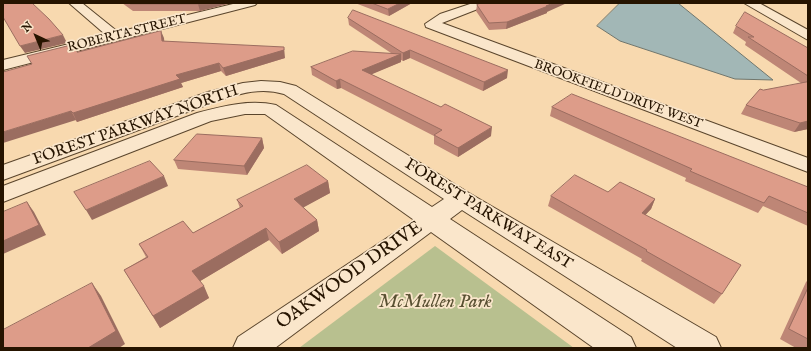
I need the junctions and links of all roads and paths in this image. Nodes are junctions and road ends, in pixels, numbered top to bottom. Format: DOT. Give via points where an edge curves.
graph roads {
  1 [pos="75,3"];
  2 [pos="251,3"];
  3 [pos="484,3"];
  4 [pos="750,3"];
  5 [pos="808,36"];
  6 [pos="116,37"];
  7 [pos="3,65"];
  8 [pos="271,85"];
  9 [pos="254,107"];
  10 [pos="808,165"];
  11 [pos="3,173"];
  12 [pos="3,194"];
  13 [pos="461,199"];
  14 [pos="432,219"];
  15 [pos="249,348"];
  16 [pos="620,348"];
  17 [pos="705,348"];
  1 -- 6 [label="street"];
  2 -- 6 [label="street, ROBERTA STREET"];
  3 -- 10 [label="street, BROOKFIELD DRIVE WEST" via="431,24"];
  4 -- 5 [label="street"];
  6 -- 7 [label="street, ROBERTA STREET"];
  8 -- 11 [label="street, FOREST PARKWAY NORTH" via="240,88 214,96"];
  8 -- 13 [label="street, FOREST PARKWAY EAST" via="290,90"];
  9 -- 12 [label="street, FOREST PARKWAY NORTH" via="204,117"];
  9 -- 14 [label="street, FOREST PARKWAY EAST" via="270,109"];
  13 -- 14 [label="street, OAKWOOD DRIVE"];
  13 -- 17 [label="street, FOREST PARKWAY EAST"];
  14 -- 15 [label="street, OAKWOOD DRIVE"];
  14 -- 16 [label="street, FOREST PARKWAY EAST"];
}
